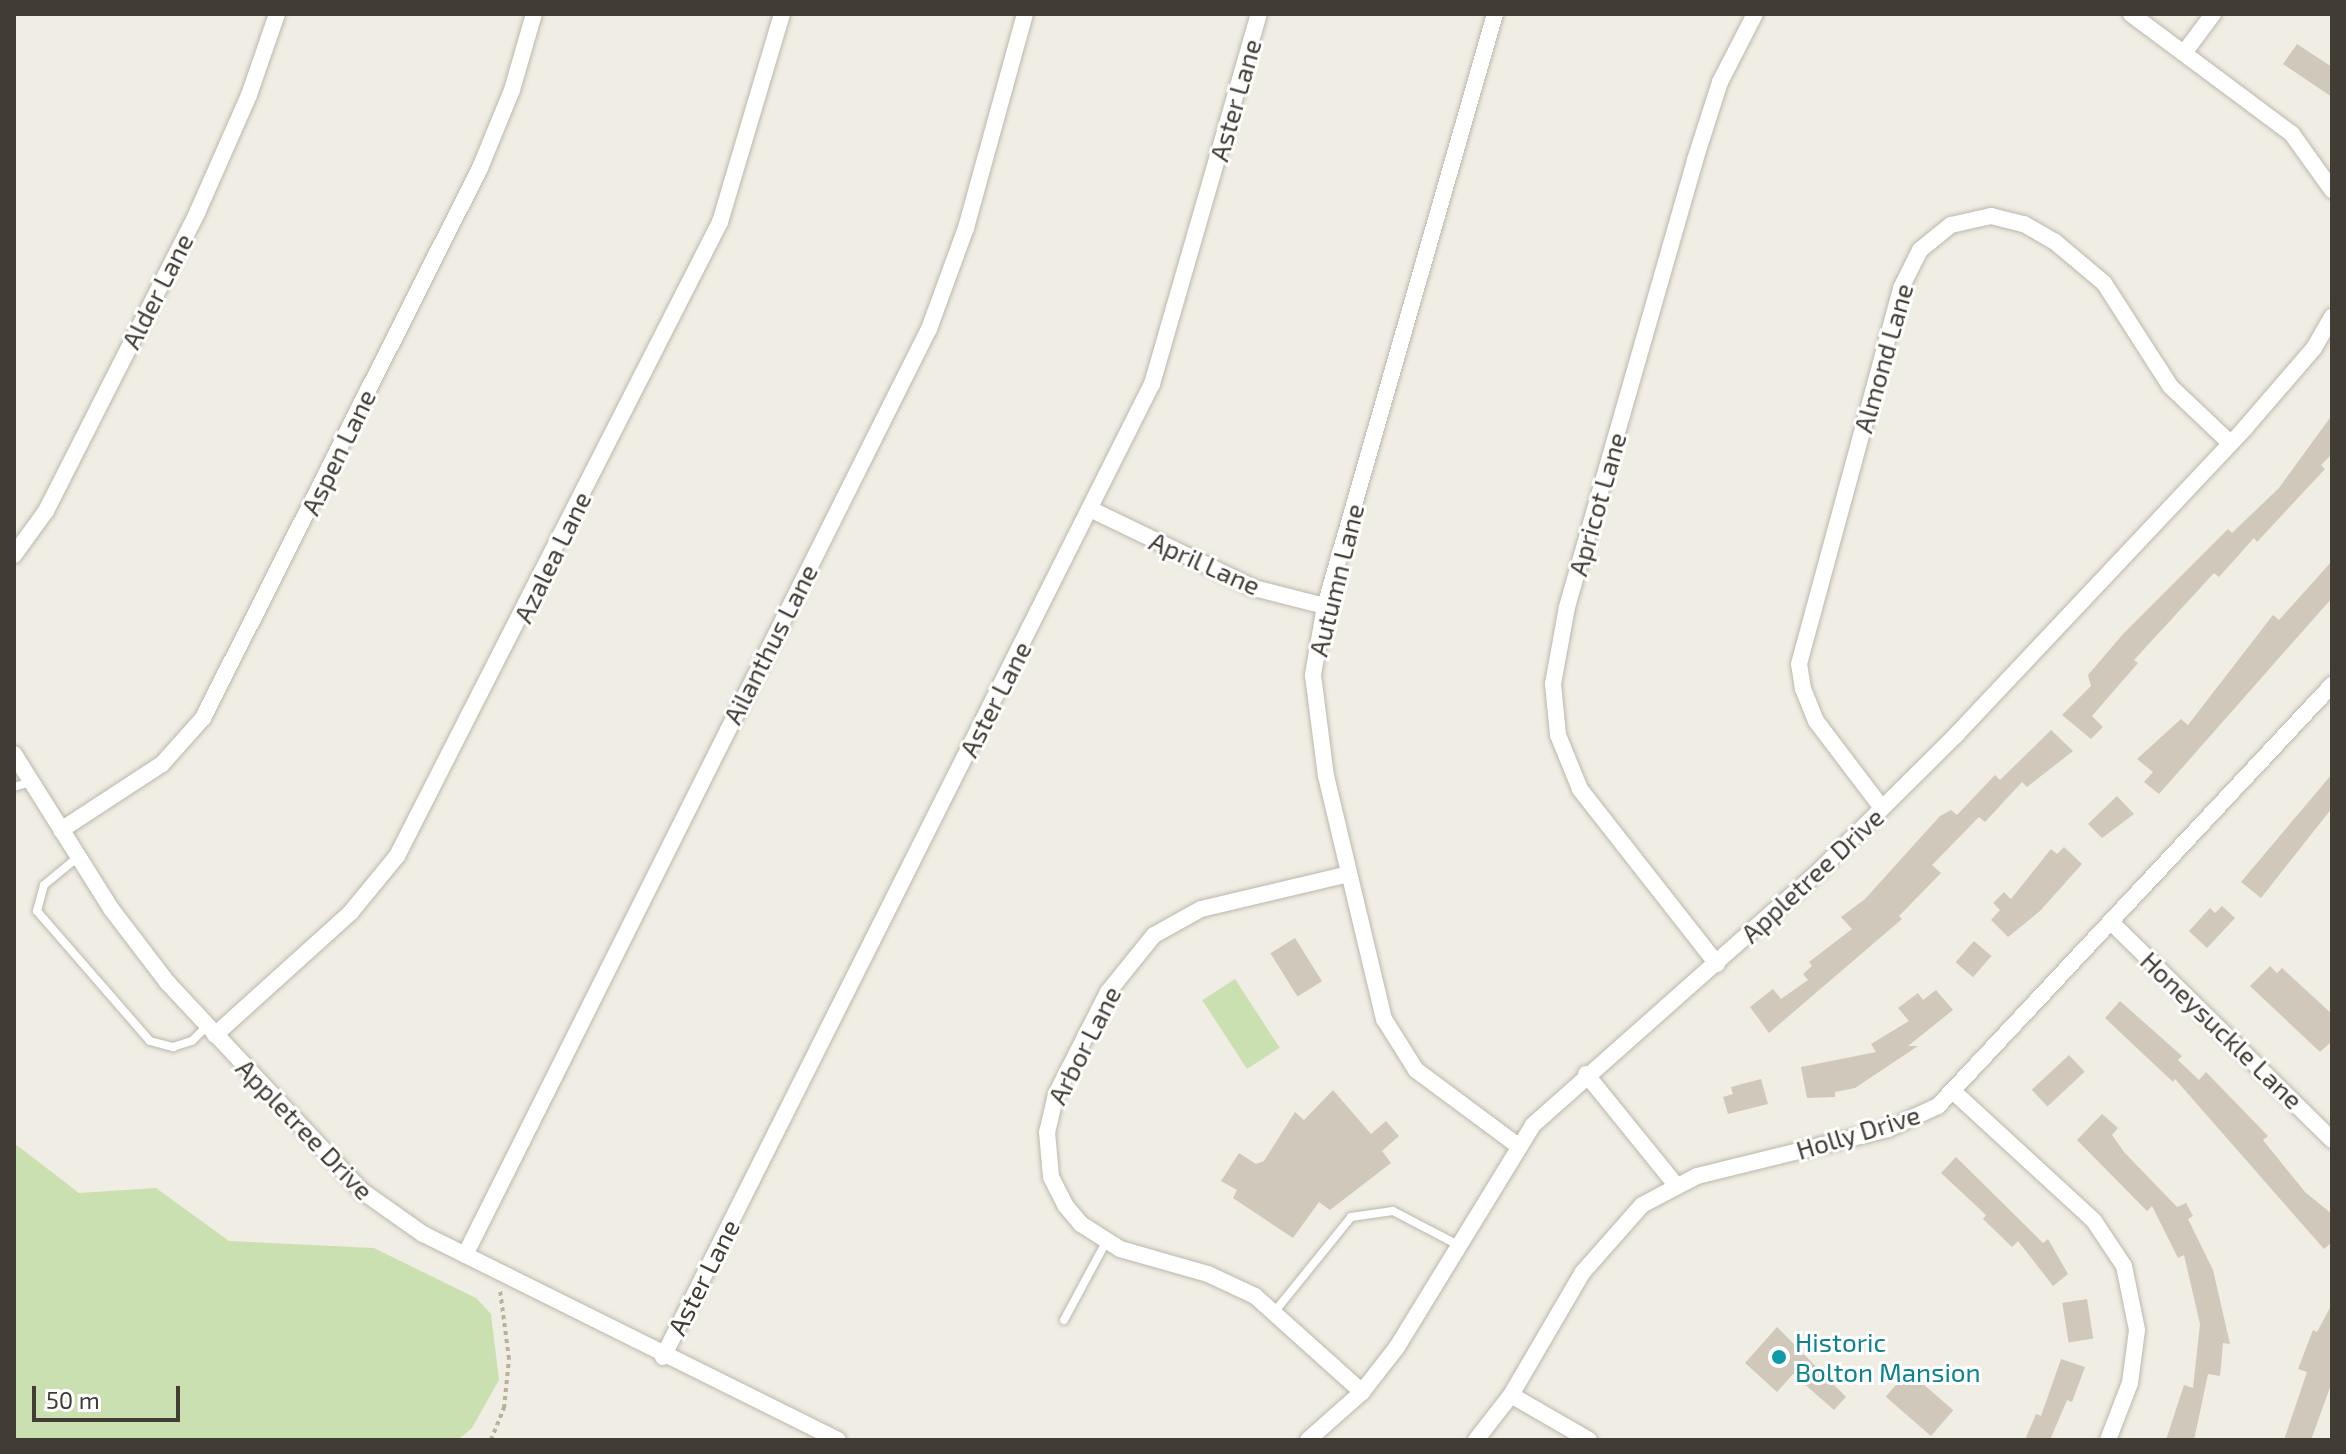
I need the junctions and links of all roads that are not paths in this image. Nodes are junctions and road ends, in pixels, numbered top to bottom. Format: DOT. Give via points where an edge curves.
graph roads {
  1 [pos="277,14"];
  2 [pos="534,14"];
  3 [pos="782,14"];
  4 [pos="1025,14"];
  5 [pos="1259,14"];
  6 [pos="1495,14"];
  7 [pos="1755,14"];
  8 [pos="2131,14"];
  9 [pos="2213,14"];
  10 [pos="2184,53"];
  11 [pos="2332,190"];
  12 [pos="2332,317"];
  13 [pos="2230,443"];
  14 [pos="1090,509"];
  15 [pos="14,555"];
  16 [pos="1325,606"];
  17 [pos="2332,685"];
  18 [pos="14,754"];
  19 [pos="31,781"];
  20 [pos="14,787"];
  21 [pos="1882,808"];
  22 [pos="61,830"];
  23 [pos="78,857"];
  24 [pos="1349,874"];
  25 [pos="2111,922"];
  26 [pos="1717,964"];
  27 [pos="211,1030"];
  28 [pos="1586,1074"];
  29 [pos="1955,1093"];
  30 [pos="2332,1140"];
  31 [pos="1517,1145"];
  32 [pos="1675,1184"];
  33 [pos="1106,1242"];
  34 [pos="1456,1244"];
  35 [pos="465,1255"];
  36 [pos="1276,1310"];
  37 [pos="1064,1320"];
  38 [pos="663,1357"];
  39 [pos="1362,1392"];
  40 [pos="1511,1395"];
  41 [pos="838,1440"];
  42 [pos="1308,1440"];
  43 [pos="1476,1440"];
  44 [pos="1589,1440"];
  45 [pos="2108,1440"];
  1 -- 15 [label="street, Alder Lane" via="240,118 197,213 46,511"];
  2 -- 22 [label="street, Aspen Lane" via="512,90 480,168 203,718 162,764"];
  3 -- 27 [label="street, Azalea Lane" via="720,222 397,856 351,912"];
  4 -- 35 [label="street, Ailanthus Lane" via="966,228 929,329"];
  5 -- 14 [label="street, Aster Lane" via="1152,384"];
  6 -- 16 [label="street, Autumn Lane"];
  7 -- 26 [label="street, Apricot Lane" via="1720,82 1695,160 1567,607 1553,684 1558,735 1580,789"];
  8 -- 10 [label="street"];
  9 -- 10 [label="street"];
  10 -- 11 [label="street" via="2292,134"];
  12 -- 13 [label="street, Appletree Drive" via="2314,348"];
  13 -- 21 [label="street, Appletree Drive" via="2007,683"];
  13 -- 21 [label="street, Almond Lane" via="2170,386 2104,283 2054,241 2024,224 1991,216 1951,225 1920,250 1901,288 1799,664 1816,721"];
  14 -- 16 [label="street, April Lane" via="1254,588"];
  14 -- 38 [label="street, Aster Lane"];
  16 -- 24 [label="street, Autumn Lane" via="1313,675 1314,714"];
  17 -- 25 [label="street, Holly Drive"];
  18 -- 19 [label="street, Appletree Drive"];
  19 -- 20 [label="lane"];
  19 -- 22 [label="street, Appletree Drive"];
  21 -- 26 [label="street, Appletree Drive"];
  22 -- 23 [label="street, Appletree Drive"];
  23 -- 27 [label="street, Appletree Drive" via="112,910"];
  23 -- 27 [label="lane" via="44,885 37,911 150,1041 173,1047"];
  24 -- 31 [label="street, Autumn Lane" via="1374,985 1399,1048 1442,1093"];
  24 -- 33 [label="street, Arbor Lane" via="1177,918 1134,954 1108,992 1056,1094 1047,1132 1051,1177 1065,1205"];
  25 -- 29 [label="street, Holly Drive"];
  25 -- 30 [label="street, Honeysuckle Lane"];
  26 -- 28 [label="street, Appletree Drive"];
  27 -- 35 [label="street, Appletree Drive" via="362,1191"];
  28 -- 31 [label="street, Appletree Drive"];
  28 -- 32 [label="street"];
  29 -- 32 [label="street, Holly Drive" via="1918,1118 1888,1129"];
  29 -- 45 [label="street" via="2094,1221 2124,1266 2137,1330 2130,1383"];
  31 -- 34 [label="street, Appletree Drive"];
  32 -- 40 [label="street, Holly Drive" via="1617,1228 1583,1272"];
  33 -- 36 [label="street, Arbor Lane" via="1220,1278"];
  33 -- 37 [label="lane"];
  34 -- 36 [label="lane" via="1393,1211 1351,1217"];
  34 -- 39 [label="street, Appletree Drive" via="1397,1347"];
  35 -- 38 [label="street, Appletree Drive"];
  36 -- 39 [label="street, Arbor Lane"];
  38 -- 41 [label="street, Appletree Drive"];
  39 -- 42 [label="street, Appletree Drive"];
  40 -- 43 [label="street, Holly Drive"];
  40 -- 44 [label="street"];
}
